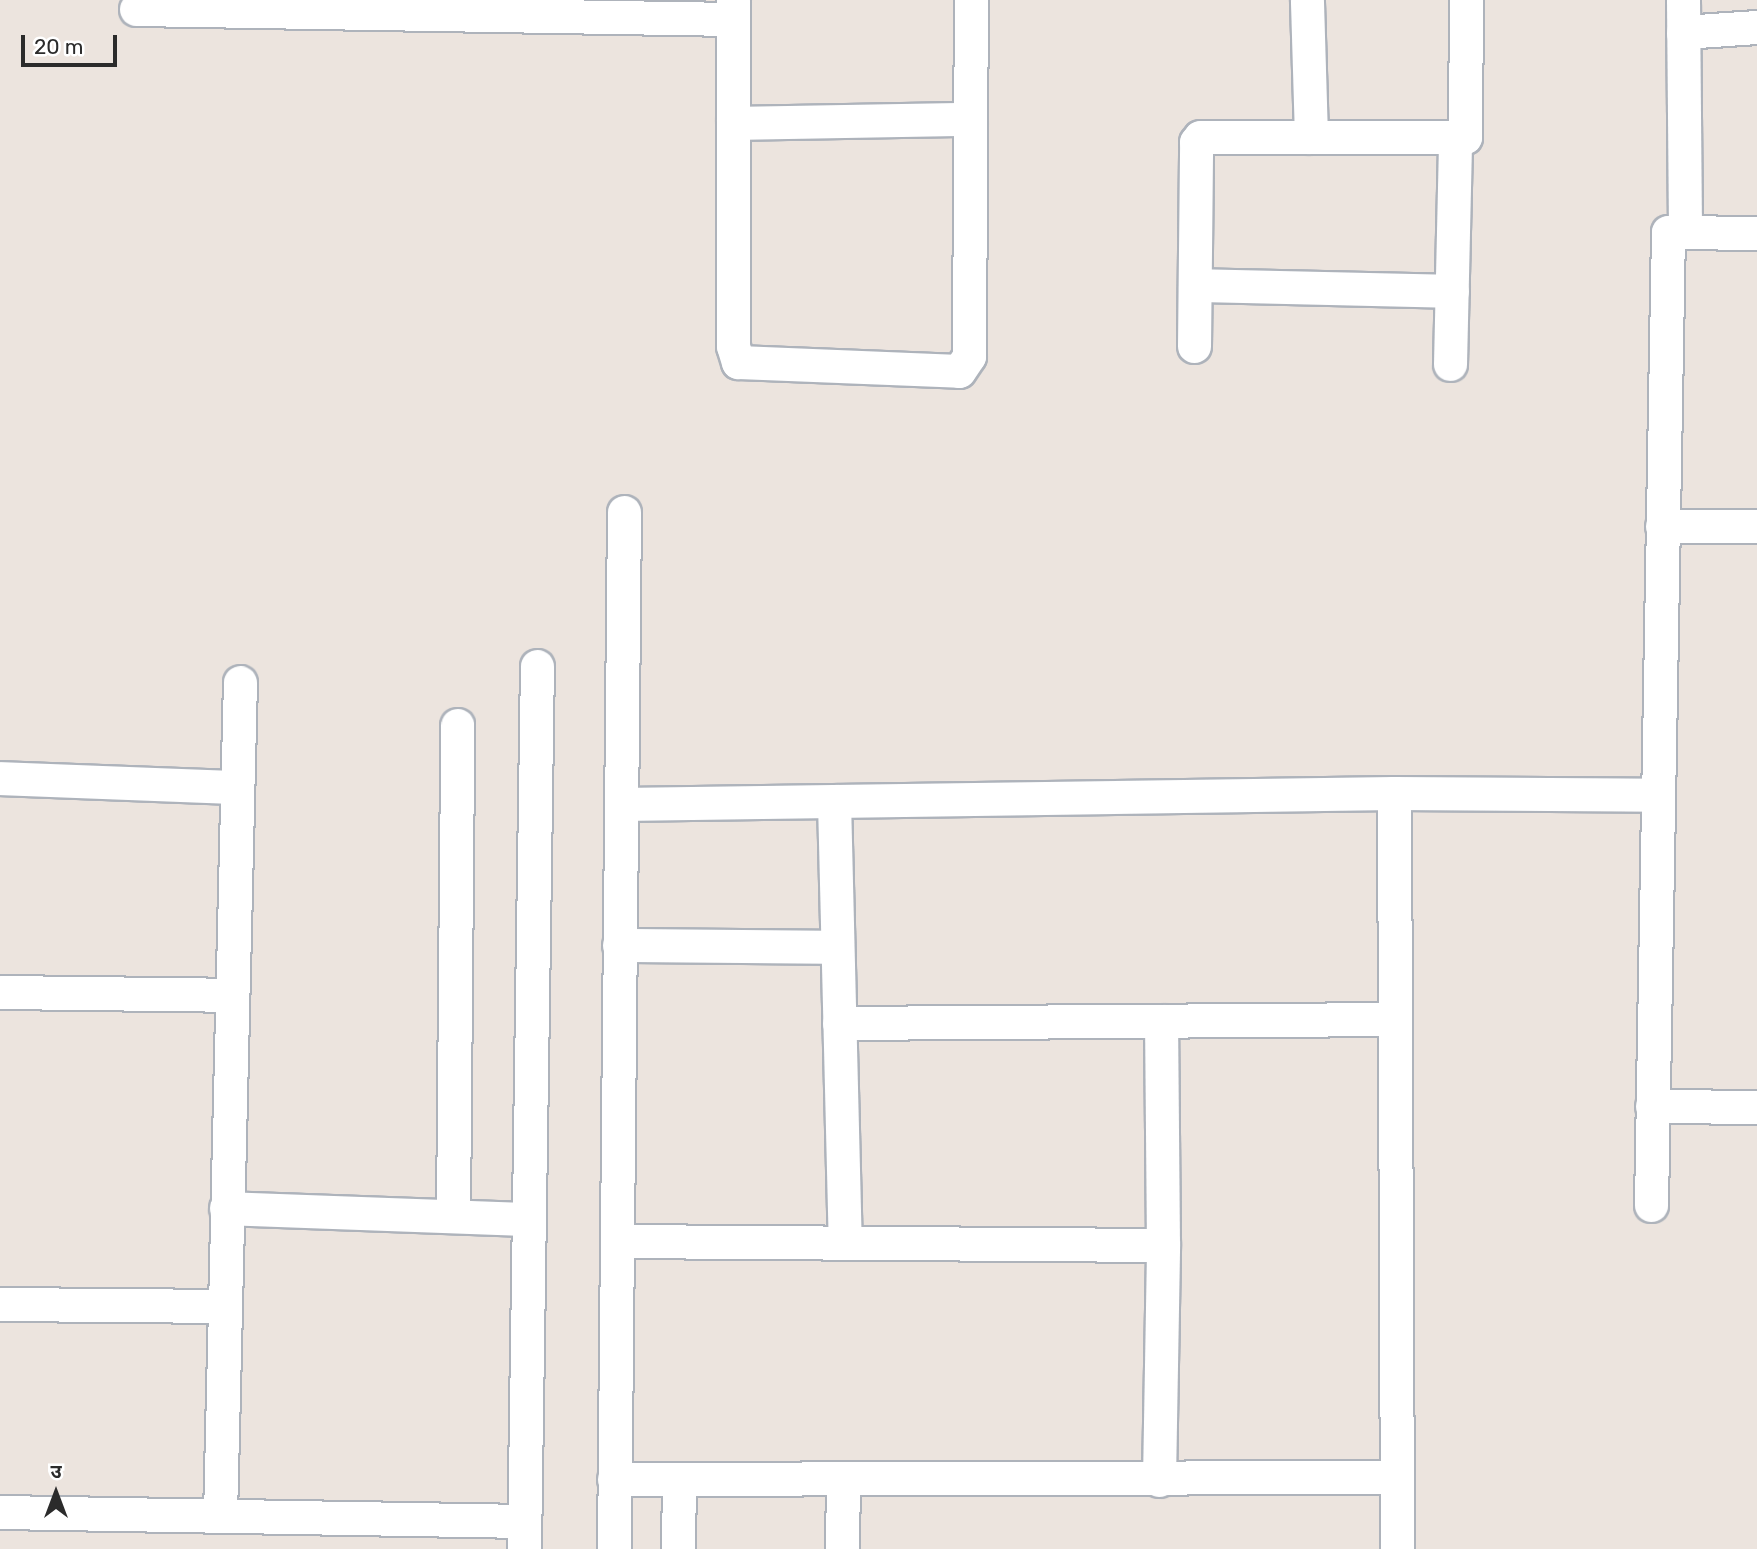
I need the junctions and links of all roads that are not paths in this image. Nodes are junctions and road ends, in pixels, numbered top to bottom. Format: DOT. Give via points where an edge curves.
graph roads {
  1 [pos="971,0"];
  2 [pos="1307,0"];
  3 [pos="1466,0"];
  4 [pos="456,7"];
  5 [pos="136,9"];
  6 [pos="733,10"];
  7 [pos="1683,16"];
  8 [pos="1757,27"];
  9 [pos="970,119"];
  10 [pos="733,123"];
  11 [pos="1455,136"];
  12 [pos="1311,137"];
  13 [pos="1685,232"];
  14 [pos="1757,233"];
  15 [pos="1195,285"];
  16 [pos="1452,291"];
  17 [pos="1194,346"];
  18 [pos="1450,364"];
  19 [pos="624,512"];
  20 [pos="1662,526"];
  21 [pos="1757,526"];
  22 [pos="537,666"];
  23 [pos="240,682"];
  24 [pos="457,725"];
  25 [pos="0,778"];
  26 [pos="236,787"];
  27 [pos="1394,793"];
  28 [pos="1658,795"];
  29 [pos="834,800"];
  30 [pos="621,804"];
  31 [pos="619,945"];
  32 [pos="837,947"];
  33 [pos="0,992"];
  34 [pos="232,995"];
  35 [pos="1395,1019"];
  36 [pos="1161,1021"];
  37 [pos="839,1023"];
  38 [pos="1653,1106"];
  39 [pos="1757,1107"];
  40 [pos="1651,1205"];
  41 [pos="226,1208"];
  42 [pos="453,1216"];
  43 [pos="529,1219"];
  44 [pos="617,1241"];
  45 [pos="845,1243"];
  46 [pos="1163,1245"];
  47 [pos="0,1304"];
  48 [pos="224,1306"];
  49 [pos="1396,1477"];
  50 [pos="614,1479"];
  51 [pos="679,1479"];
  52 [pos="843,1479"];
  53 [pos="1159,1480"];
  54 [pos="0,1512"];
  55 [pos="220,1516"];
  56 [pos="524,1535"];
  57 [pos="614,1549"];
  58 [pos="678,1549"];
  59 [pos="842,1549"];
  60 [pos="1397,1549"];
  1 -- 9 [label="street"];
  2 -- 12 [label="street"];
  3 -- 11 [label="street" via="1465,137"];
  4 -- 5 [label="street"];
  4 -- 6 [label="street"];
  6 -- 10 [label="street"];
  7 -- 8 [label="street"];
  7 -- 13 [label="street"];
  9 -- 10 [label="street"];
  9 -- 10 [label="street" via="969,356 959,371 738,362 733,346"];
  11 -- 12 [label="street"];
  11 -- 16 [label="street"];
  12 -- 15 [label="street" via="1210,137 1196,142"];
  13 -- 14 [label="street"];
  13 -- 20 [label="street" via="1668,232"];
  15 -- 16 [label="street"];
  15 -- 17 [label="street"];
  16 -- 18 [label="street"];
  19 -- 30 [label="street"];
  20 -- 21 [label="street"];
  20 -- 28 [label="street"];
  22 -- 43 [label="street"];
  23 -- 26 [label="street"];
  24 -- 42 [label="street"];
  25 -- 26 [label="street"];
  26 -- 34 [label="street"];
  27 -- 28 [label="street"];
  27 -- 29 [label="street"];
  27 -- 35 [label="street"];
  28 -- 38 [label="street"];
  29 -- 30 [label="street"];
  29 -- 32 [label="street"];
  30 -- 31 [label="street"];
  31 -- 32 [label="street"];
  31 -- 44 [label="street"];
  32 -- 37 [label="street"];
  33 -- 34 [label="street"];
  34 -- 41 [label="street"];
  35 -- 36 [label="street"];
  35 -- 49 [label="street"];
  36 -- 37 [label="street"];
  36 -- 46 [label="street"];
  37 -- 45 [label="street"];
  38 -- 39 [label="street"];
  38 -- 40 [label="street"];
  41 -- 42 [label="street"];
  41 -- 48 [label="street"];
  42 -- 43 [label="street"];
  43 -- 56 [label="street"];
  44 -- 45 [label="street"];
  44 -- 50 [label="street"];
  45 -- 46 [label="street"];
  46 -- 53 [label="street"];
  47 -- 48 [label="street"];
  48 -- 55 [label="street"];
  49 -- 53 [label="street"];
  49 -- 60 [label="street"];
  50 -- 51 [label="street"];
  50 -- 57 [label="street"];
  51 -- 52 [label="street"];
  51 -- 58 [label="street"];
  52 -- 53 [label="street"];
  52 -- 59 [label="street"];
  54 -- 55 [label="street"];
  55 -- 56 [label="street"];
}
